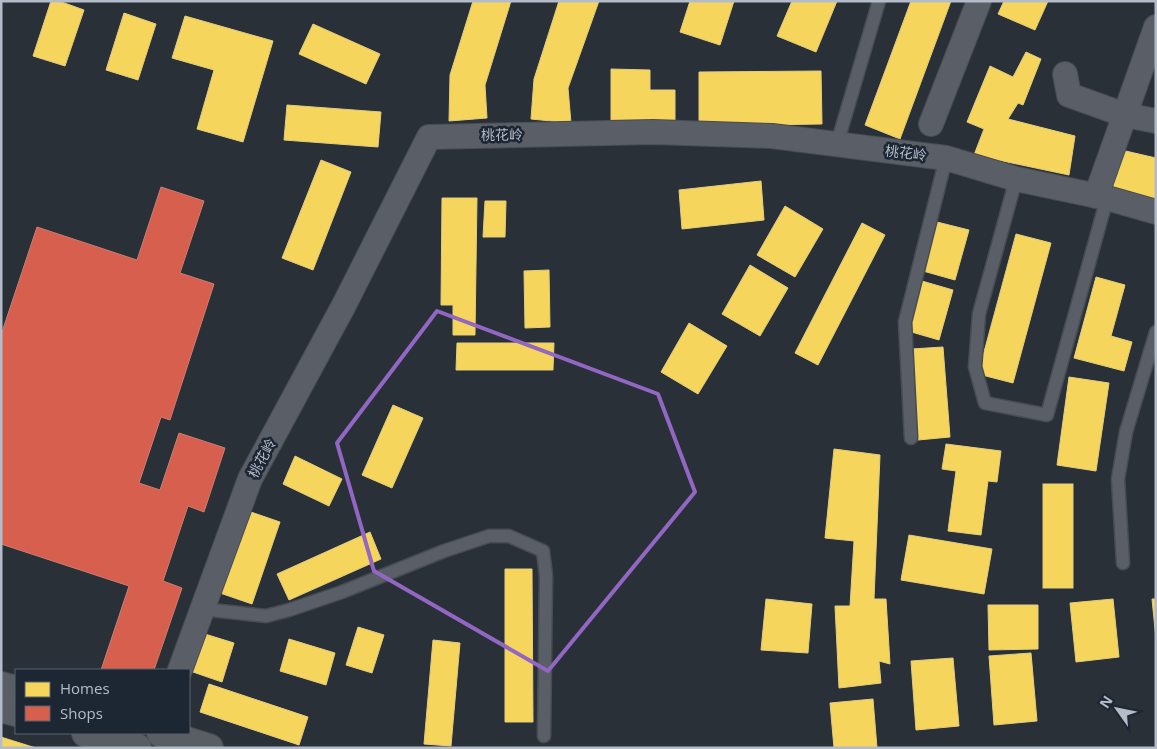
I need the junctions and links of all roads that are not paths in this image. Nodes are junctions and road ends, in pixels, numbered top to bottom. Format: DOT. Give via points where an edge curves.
graph roads {
  1 [pos="879,1"];
  2 [pos="978,1"];
  3 [pos="1156,28"];
  4 [pos="1065,74"];
  5 [pos="1125,115"];
  6 [pos="1156,121"];
  7 [pos="931,124"];
  8 [pos="837,144"];
  9 [pos="946,158"];
  10 [pos="1016,179"];
  11 [pos="1102,197"];
  12 [pos="1156,212"];
  13 [pos="1156,332"];
  14 [pos="911,438"];
  15 [pos="1123,563"];
  16 [pos="202,609"];
  17 [pos="180,669"];
  18 [pos="1,686"];
  19 [pos="15,690"];
  20 [pos="1,708"];
  21 [pos="15,712"];
  22 [pos="89,734"];
  23 [pos="164,734"];
  24 [pos="544,736"];
  25 [pos="136,748"];
  26 [pos="209,748"];
  1 -- 8 [label="lane"];
  2 -- 7 [label="street"];
  3 -- 5 [label="street"];
  4 -- 5 [label="street" via="1069,95"];
  5 -- 6 [label="street"];
  5 -- 11 [label="street"];
  8 -- 9 [label="street, 桃花岭"];
  8 -- 16 [label="street, 桃花岭" via="772,136 653,132 429,137 344,305 250,479"];
  9 -- 10 [label="street, 桃花岭"];
  9 -- 14 [label="lane" via="905,322"];
  10 -- 11 [label="street, 桃花岭"];
  10 -- 11 [label="lane" via="979,314 975,367 985,403 1048,415"];
  11 -- 12 [label="street, 桃花岭"];
  13 -- 15 [label="lane" via="1126,432 1118,479"];
  16 -- 17 [label="street, 桃花岭"];
  16 -- 24 [label="lane" via="266,616 342,592 489,536 509,536 543,550 546,576"];
  18 -- 19 [label="main road"];
  20 -- 21 [label="main road"];
  22 -- 25 [label="main road"];
  23 -- 26 [label="main road"];
}
